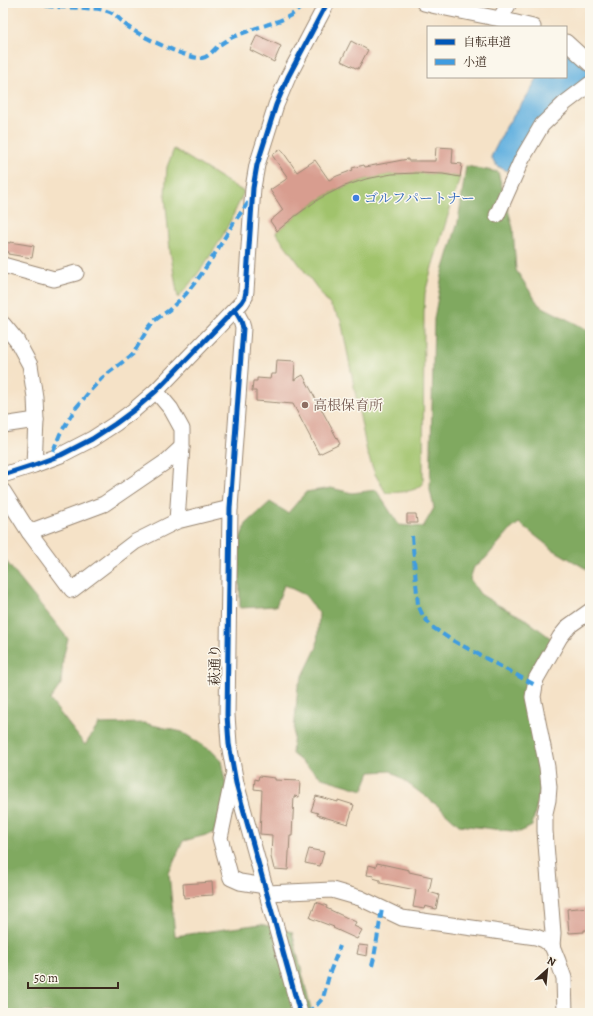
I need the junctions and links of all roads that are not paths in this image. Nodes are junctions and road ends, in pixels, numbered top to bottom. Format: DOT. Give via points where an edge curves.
graph roads {
  1 [pos="327,3"];
  2 [pos="508,3"];
  3 [pos="432,4"];
  4 [pos="500,19"];
  5 [pos="529,26"];
  6 [pos="567,43"];
  7 [pos="590,64"];
  8 [pos="590,84"];
  9 [pos="497,215"];
  10 [pos="3,265"];
  11 [pos="76,273"];
  12 [pos="235,310"];
  13 [pos="3,324"];
  14 [pos="156,391"];
  15 [pos="36,420"];
  16 [pos="3,425"];
  17 [pos="182,447"];
  18 [pos="34,465"];
  19 [pos="3,476"];
  20 [pos="3,491"];
  21 [pos="230,508"];
  22 [pos="177,521"];
  23 [pos="29,532"];
  24 [pos="590,611"];
  25 [pos="234,771"];
  26 [pos="266,890"];
  27 [pos="552,946"];
  28 [pos="300,1013"];
  29 [pos="565,1013"];
  1 -- 12 [label="street" via="288,77 276,105 257,165 246,291 245,297"];
  2 -- 4 [label="street"];
  3 -- 4 [label="street"];
  4 -- 5 [label="street"];
  6 -- 7 [label="street"];
  8 -- 9 [label="street" via="542,125 522,159"];
  10 -- 11 [label="street" via="54,279"];
  12 -- 14 [label="street"];
  12 -- 21 [label="street, 萩通り" via="242,328"];
  13 -- 15 [label="street" via="17,341 30,365"];
  14 -- 17 [label="street" via="171,409 182,429"];
  14 -- 18 [label="street" via="92,439"];
  15 -- 16 [label="street"];
  15 -- 18 [label="street"];
  17 -- 22 [label="street"];
  17 -- 23 [label="street" via="167,461 104,504"];
  18 -- 19 [label="street"];
  20 -- 23 [label="street"];
  21 -- 22 [label="street"];
  21 -- 25 [label="street, 萩通り" via="227,715"];
  22 -- 23 [label="street" via="135,542 72,590"];
  24 -- 27 [label="street" via="569,626 560,637 536,679 533,697 549,786 545,831"];
  25 -- 26 [label="street, 萩通り"];
  25 -- 26 [label="street" via="220,838 228,869 231,878"];
  26 -- 27 [label="street" via="332,890 360,898 402,918 536,937"];
  26 -- 28 [label="street, 萩通り"];
  27 -- 29 [label="street" via="564,978"];
}
